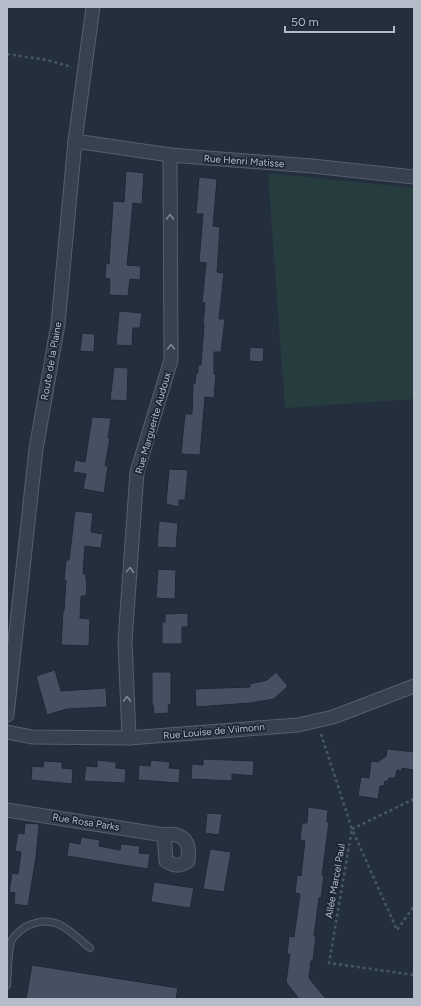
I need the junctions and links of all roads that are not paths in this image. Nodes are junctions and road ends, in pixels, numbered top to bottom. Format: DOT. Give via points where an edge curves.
graph roads {
  1 [pos="93,7"];
  2 [pos="75,141"];
  3 [pos="170,155"];
  4 [pos="414,177"];
  5 [pos="414,686"];
  6 [pos="7,715"];
  7 [pos="7,732"];
  8 [pos="129,738"];
  9 [pos="7,810"];
  10 [pos="164,835"];
  11 [pos="9,941"];
  12 [pos="90,948"];
  13 [pos="7,985"];
  1 -- 2 [label="street, Route de la Plaine"];
  2 -- 3 [label="street, Rue Henri Matisse"];
  2 -- 6 [label="street, Route de la Plaine" via="58,324 36,449"];
  3 -- 4 [label="street, Rue Henri Matisse"];
  8 -- 3 [label="street, Rue Marguerite Audoux, one-way" via="125,641 137,472 171,360"];
  5 -- 8 [label="street, Rue Louise de Vilmorin" via="333,717 298,725"];
  7 -- 8 [label="street, Rue Louise de Vilmorin" via="32,737"];
  9 -- 10 [label="street, Rue Rosa Parks"];
  11 -- 12 [label="lane" via="36,922 52,922 62,925"];
  11 -- 13 [label="lane"];
}
